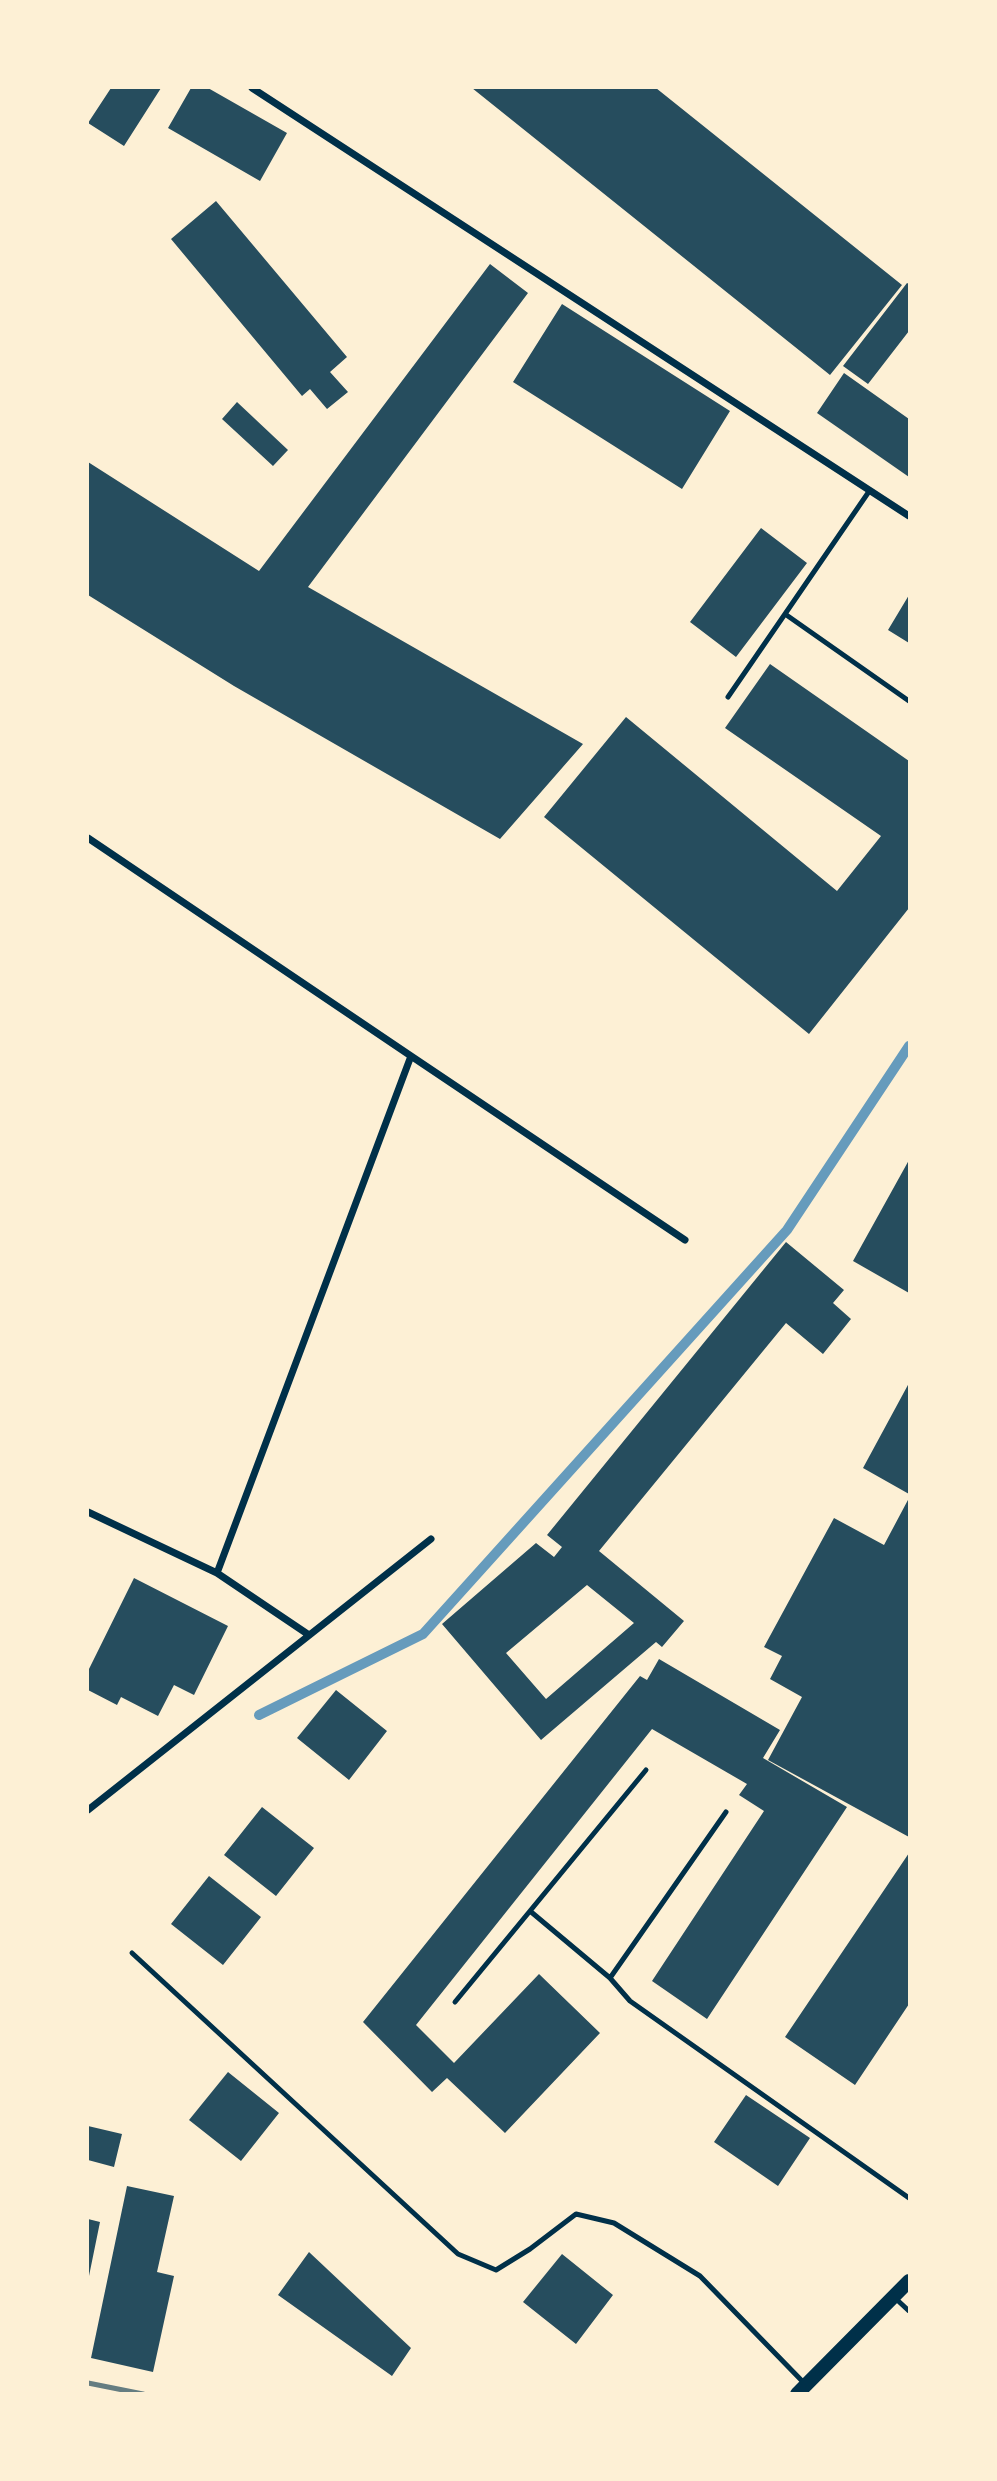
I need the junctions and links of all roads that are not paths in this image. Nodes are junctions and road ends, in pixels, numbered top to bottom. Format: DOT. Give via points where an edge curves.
graph roads {
  1 [pos="252,88"];
  2 [pos="870,491"];
  3 [pos="909,516"];
  4 [pos="785,614"];
  5 [pos="728,697"];
  6 [pos="909,701"];
  7 [pos="88,838"];
  8 [pos="411,1056"];
  9 [pos="685,1240"];
  10 [pos="88,1512"];
  11 [pos="431,1539"];
  12 [pos="217,1573"];
  13 [pos="309,1635"];
  14 [pos="646,1770"];
  15 [pos="88,1810"];
  16 [pos="726,1812"];
  17 [pos="530,1911"];
  18 [pos="132,1953"];
  19 [pos="610,1978"];
  20 [pos="455,2002"];
  21 [pos="909,2197"];
  22 [pos="909,2281"];
  23 [pos="894,2297"];
  24 [pos="909,2311"];
  25 [pos="802,2389"];
  1 -- 2 [label="street"];
  2 -- 3 [label="street"];
  2 -- 4 [label="lane"];
  4 -- 5 [label="lane"];
  4 -- 6 [label="lane"];
  7 -- 8 [label="street"];
  8 -- 9 [label="street"];
  8 -- 12 [label="street"];
  10 -- 12 [label="street"];
  11 -- 13 [label="street"];
  12 -- 13 [label="street"];
  13 -- 15 [label="street"];
  14 -- 17 [label="lane"];
  16 -- 19 [label="lane"];
  17 -- 19 [label="lane"];
  17 -- 20 [label="lane"];
  18 -- 25 [label="lane" via="458,2254 496,2270 576,2214 614,2223 700,2276"];
  19 -- 21 [label="lane" via="630,2001"];
  22 -- 23 [label="main road"];
  23 -- 24 [label="lane"];
  23 -- 25 [label="main road"];
}
